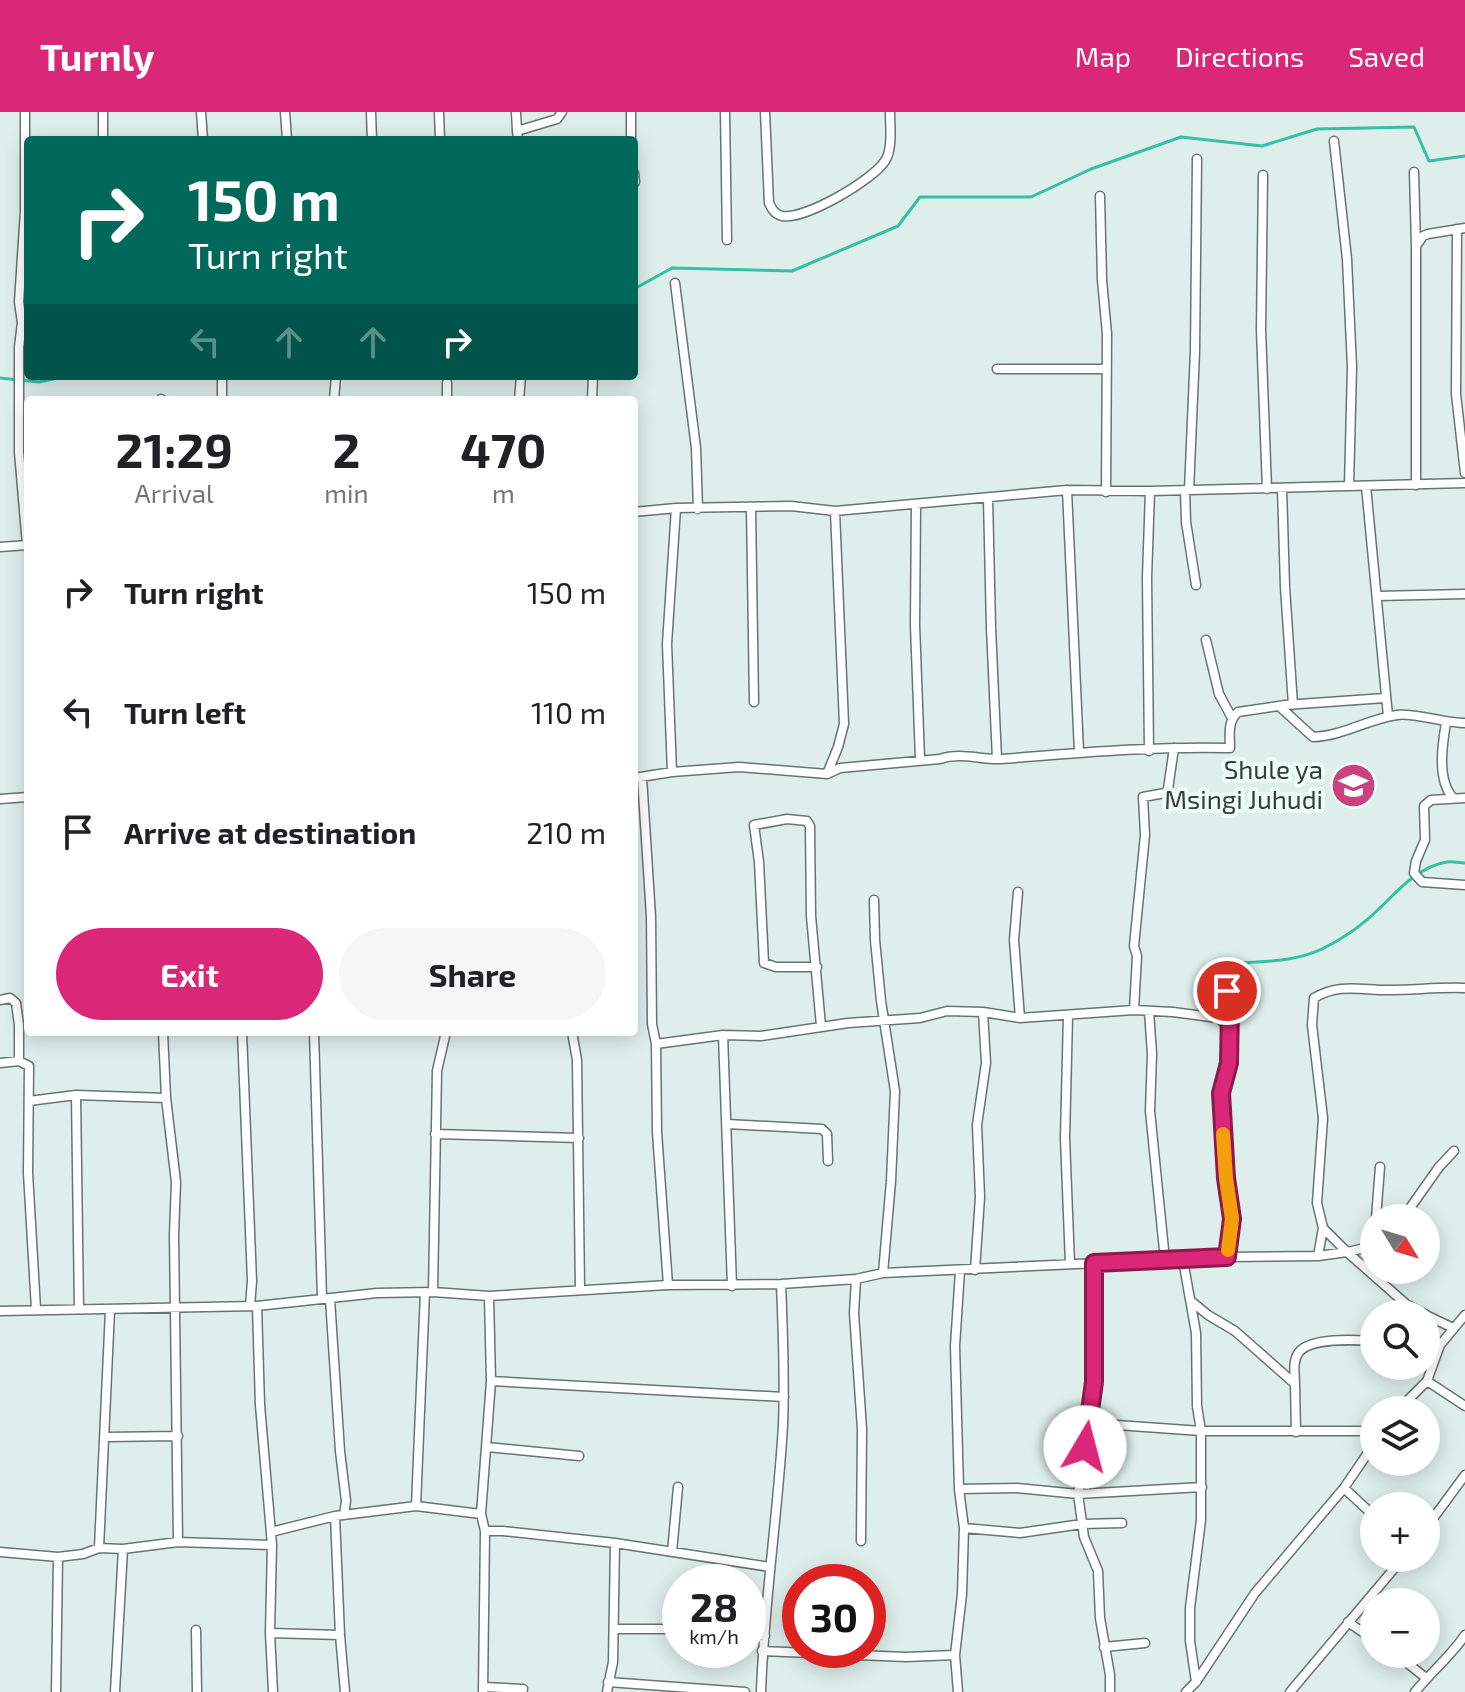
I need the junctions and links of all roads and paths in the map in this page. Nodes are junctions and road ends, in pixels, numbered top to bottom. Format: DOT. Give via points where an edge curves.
graph roads {
  1 [pos="25,112"];
  2 [pos="103,112"];
  3 [pos="201,112"];
  4 [pos="285,112"];
  5 [pos="371,112"];
  6 [pos="439,112"];
  7 [pos="516,112"];
  8 [pos="562,112"];
  9 [pos="631,112"];
  10 [pos="725,112"];
  11 [pos="765,112"];
  12 [pos="890,112"];
  13 [pos="25,136"];
  14 [pos="103,136"];
  15 [pos="203,136"];
  16 [pos="287,136"];
  17 [pos="372,136"];
  18 [pos="440,136"];
  19 [pos="518,136"];
  20 [pos="631,136"];
  21 [pos="1334,141"];
  22 [pos="1197,159"];
  23 [pos="1414,172"];
  24 [pos="1263,175"];
  25 [pos="1100,196"];
  26 [pos="24,226"];
  27 [pos="1461,229"];
  28 [pos="727,240"];
  29 [pos="1416,246"];
  30 [pos="675,283"];
  31 [pos="24,320"];
  32 [pos="24,327"];
  33 [pos="997,369"];
  34 [pos="1106,369"];
  35 [pos="447,383"];
  36 [pos="447,396"];
  37 [pos="1465,473"];
  38 [pos="1465,483"];
  39 [pos="1416,485"];
  40 [pos="1349,486"];
  41 [pos="1366,486"];
  42 [pos="1282,488"];
  43 [pos="1267,489"];
  44 [pos="1067,490"];
  45 [pos="1187,490"];
  46 [pos="1150,491"];
  47 [pos="1106,492"];
  48 [pos="988,498"];
  49 [pos="24,504"];
  50 [pos="916,504"];
  51 [pos="676,508"];
  52 [pos="751,508"];
  53 [pos="698,509"];
  54 [pos="835,511"];
  55 [pos="638,512"];
  56 [pos="24,545"];
  57 [pos="0,547"];
  58 [pos="1196,585"];
  59 [pos="1465,594"];
  60 [pos="1377,596"];
  61 [pos="1206,640"];
  62 [pos="1385,698"];
  63 [pos="754,702"];
  64 [pos="1293,705"];
  65 [pos="1279,706"];
  66 [pos="1388,716"];
  67 [pos="1232,718"];
  68 [pos="1446,723"];
  69 [pos="1465,723"];
  70 [pos="1174,748"];
  71 [pos="1149,751"];
  72 [pos="1079,752"];
  73 [pos="920,759"];
  74 [pos="997,759"];
  75 [pos="672,772"];
  76 [pos="827,774"];
  77 [pos="638,777"];
  78 [pos="1445,785"];
  79 [pos="24,797"];
  80 [pos="1453,798"];
  81 [pos="1465,798"];
  82 [pos="0,799"];
  83 [pos="1436,799"];
  84 [pos="1465,885"];
  85 [pos="1018,892"];
  86 [pos="874,900"];
  87 [pos="817,967"];
  88 [pos="1465,988"];
  89 [pos="1227,991"];
  90 [pos="0,1000"];
  91 [pos="1134,1010"];
  92 [pos="1149,1011"];
  93 [pos="983,1012"];
  94 [pos="1068,1016"];
  95 [pos="1020,1018"];
  96 [pos="884,1019"];
  97 [pos="24,1022"];
  98 [pos="19,1025"];
  99 [pos="821,1026"];
  100 [pos="1229,1027"];
  101 [pos="723,1035"];
  102 [pos="163,1036"];
  103 [pos="242,1036"];
  104 [pos="314,1036"];
  105 [pos="445,1036"];
  106 [pos="573,1036"];
  107 [pos="656,1044"];
  108 [pos="19,1061"];
  109 [pos="0,1063"];
  110 [pos="76,1095"];
  111 [pos="166,1098"];
  112 [pos="29,1101"];
  113 [pos="727,1124"];
  114 [pos="435,1134"];
  115 [pos="579,1138"];
  116 [pos="1454,1151"];
  117 [pos="828,1161"];
  118 [pos="1380,1167"];
  119 [pos="1377,1204"];
  120 [pos="1413,1204"];
  121 [pos="1323,1228"];
  122 [pos="1360,1249"];
  123 [pos="1347,1252"];
  124 [pos="1318,1256"];
  125 [pos="1227,1257"];
  126 [pos="1165,1260"];
  127 [pos="1183,1260"];
  128 [pos="1094,1263"];
  129 [pos="1070,1264"];
  130 [pos="975,1270"];
  131 [pos="960,1271"];
  132 [pos="883,1273"];
  133 [pos="856,1279"];
  134 [pos="781,1284"];
  135 [pos="668,1285"];
  136 [pos="732,1286"];
  137 [pos="580,1289"];
  138 [pos="429,1292"];
  139 [pos="489,1296"];
  140 [pos="326,1298"];
  141 [pos="1190,1300"];
  142 [pos="1401,1300"];
  143 [pos="176,1306"];
  144 [pos="253,1306"];
  145 [pos="36,1309"];
  146 [pos="79,1309"];
  147 [pos="110,1310"];
  148 [pos="0,1311"];
  149 [pos="1465,1315"];
  150 [pos="1440,1321"];
  151 [pos="1453,1328"];
  152 [pos="1360,1340"];
  153 [pos="1440,1345"];
  154 [pos="491,1381"];
  155 [pos="1427,1381"];
  156 [pos="1295,1384"];
  157 [pos="1412,1396"];
  158 [pos="784,1397"];
  159 [pos="1465,1406"];
  160 [pos="1089,1423"];
  161 [pos="1201,1431"];
  162 [pos="1360,1431"];
  163 [pos="1296,1432"];
  164 [pos="178,1436"];
  165 [pos="106,1437"];
  166 [pos="487,1447"];
  167 [pos="579,1456"];
  168 [pos="1360,1465"];
  169 [pos="1465,1475"];
  170 [pos="678,1487"];
  171 [pos="1202,1487"];
  172 [pos="1344,1488"];
  173 [pos="959,1489"];
  174 [pos="1078,1494"];
  175 [pos="1360,1503"];
  176 [pos="416,1506"];
  177 [pos="1440,1509"];
  178 [pos="481,1514"];
  179 [pos="340,1516"];
  180 [pos="1122,1523"];
  181 [pos="1082,1524"];
  182 [pos="964,1528"];
  183 [pos="485,1531"];
  184 [pos="271,1532"];
  185 [pos="861,1541"];
  186 [pos="178,1542"];
  187 [pos="615,1543"];
  188 [pos="272,1545"];
  189 [pos="99,1548"];
  190 [pos="123,1549"];
  191 [pos="0,1552"];
  192 [pos="672,1552"];
  193 [pos="58,1557"];
  194 [pos="770,1567"];
  195 [pos="1391,1572"];
  196 [pos="766,1622"];
  197 [pos="1348,1622"];
  198 [pos="614,1629"];
  199 [pos="662,1629"];
  200 [pos="196,1630"];
  201 [pos="1360,1630"];
  202 [pos="270,1633"];
  203 [pos="340,1635"];
  204 [pos="1464,1640"];
  205 [pos="1145,1643"];
  206 [pos="1104,1647"];
  207 [pos="766,1651"];
  208 [pos="955,1655"];
  209 [pos="762,1668"];
  210 [pos="1414,1668"];
  211 [pos="1426,1678"];
  212 [pos="608,1682"];
  213 [pos="1196,1682"];
  214 [pos="523,1689"];
  215 [pos="484,1690"];
  216 [pos="56,1692"];
  217 [pos="115,1692"];
  218 [pos="197,1692"];
  219 [pos="273,1692"];
  220 [pos="345,1692"];
  221 [pos="607,1692"];
  222 [pos="745,1692"];
  223 [pos="761,1692"];
  224 [pos="958,1692"];
  225 [pos="1110,1692"];
  226 [pos="1186,1692"];
  227 [pos="1290,1692"];
  228 [pos="1415,1692"];
  1 -- 13 [label="street"];
  2 -- 14 [label="street"];
  3 -- 15 [label="street"];
  4 -- 16 [label="street"];
  5 -- 17 [label="street"];
  6 -- 18 [label="street"];
  7 -- 19 [label="street"];
  8 -- 19 [label="street"];
  9 -- 20 [label="street"];
  10 -- 28 [label="street"];
  11 -- 12 [label="street" via="769,203 781,216 813,209 876,171 887,159"];
  21 -- 40 [label="street" via="1352,367"];
  22 -- 45 [label="street"];
  23 -- 29 [label="street"];
  24 -- 43 [label="street"];
  25 -- 34 [label="street"];
  26 -- 31 [label="street" via="19,302"];
  27 -- 29 [label="street" via="1428,234"];
  27 -- 37 [label="street" via="1456,394"];
  29 -- 39 [label="street"];
  30 -- 53 [label="street" via="696,448"];
  32 -- 49 [label="street" via="19,347"];
  33 -- 34 [label="street"];
  34 -- 47 [label="street"];
  35 -- 36 [label="street"];
  38 -- 39 [label="street"];
  39 -- 41 [label="street"];
  40 -- 41 [label="street"];
  40 -- 42 [label="street"];
  41 -- 60 [label="street"];
  42 -- 43 [label="street"];
  42 -- 64 [label="street"];
  43 -- 45 [label="street"];
  44 -- 47 [label="street"];
  44 -- 48 [label="street"];
  44 -- 72 [label="street"];
  45 -- 46 [label="street"];
  45 -- 58 [label="street" via="1186,522"];
  46 -- 47 [label="street"];
  46 -- 71 [label="street"];
  48 -- 50 [label="street"];
  48 -- 74 [label="street"];
  50 -- 54 [label="street"];
  50 -- 73 [label="street"];
  51 -- 53 [label="street"];
  51 -- 55 [label="street"];
  51 -- 75 [label="street" via="667,644"];
  52 -- 53 [label="street"];
  52 -- 54 [label="street"];
  52 -- 63 [label="street"];
  54 -- 76 [label="street" via="844,724"];
  56 -- 57 [label="street"];
  59 -- 60 [label="street"];
  60 -- 62 [label="street"];
  61 -- 67 [label="street" via="1219,694"];
  62 -- 64 [label="street"];
  62 -- 66 [label="street"];
  64 -- 65 [label="street"];
  65 -- 66 [label="street" via="1313,737"];
  65 -- 67 [label="street" via="1249,709"];
  66 -- 68 [label="street"];
  67 -- 70 [label="street" via="1230,748"];
  68 -- 69 [label="street"];
  68 -- 78 [label="street"];
  70 -- 71 [label="street"];
  70 -- 91 [label="street" via="1168,789 1143,797"];
  71 -- 72 [label="street"];
  72 -- 74 [label="street"];
  73 -- 74 [label="street"];
  73 -- 76 [label="street"];
  75 -- 76 [label="street" via="739,767"];
  75 -- 77 [label="street"];
  77 -- 107 [label="street"];
  78 -- 80 [label="street"];
  78 -- 83 [label="street"];
  79 -- 82 [label="street"];
  80 -- 81 [label="street"];
  80 -- 83 [label="street"];
  83 -- 84 [label="street" via="1424,806 1425,840 1414,873 1422,882"];
  85 -- 95 [label="street" via="1014,940"];
  86 -- 96 [label="street"];
  87 -- 87 [label="street" via="764,963 754,825 799,819 810,826"];
  87 -- 99 [label="street"];
  88 -- 121 [label="street" via="1334,988 1314,998 1312,1025 1323,1118 1317,1203"];
  89 -- 100 [label="street"];
  90 -- 98 [label="street" via="16,1003"];
  91 -- 92 [label="street"];
  91 -- 94 [label="street"];
  92 -- 100 [label="street" via="1218,1018"];
  92 -- 126 [label="street" via="1150,1111"];
  93 -- 95 [label="street"];
  93 -- 96 [label="street"];
  93 -- 130 [label="street" via="986,1063 977,1125"];
  94 -- 95 [label="street"];
  94 -- 129 [label="street"];
  96 -- 99 [label="street"];
  96 -- 132 [label="street" via="895,1091"];
  97 -- 98 [label="street"];
  98 -- 108 [label="street"];
  99 -- 101 [label="street" via="761,1036"];
  100 -- 125 [label="street" via="1229,1063 1221,1093 1232,1219"];
  101 -- 107 [label="street"];
  101 -- 113 [label="street"];
  102 -- 111 [label="street"];
  103 -- 144 [label="street"];
  104 -- 140 [label="street"];
  105 -- 114 [label="street" via="437,1071"];
  106 -- 115 [label="street"];
  107 -- 135 [label="street"];
  108 -- 109 [label="street"];
  108 -- 112 [label="street" via="29,1066"];
  110 -- 111 [label="street"];
  110 -- 112 [label="street"];
  110 -- 146 [label="street"];
  111 -- 143 [label="street" via="176,1182"];
  112 -- 145 [label="street"];
  113 -- 117 [label="street" via="822,1129"];
  113 -- 136 [label="street"];
  114 -- 115 [label="street"];
  114 -- 138 [label="street"];
  115 -- 137 [label="street"];
  116 -- 120 [label="street"];
  118 -- 119 [label="street"];
  121 -- 123 [label="street"];
  121 -- 124 [label="street"];
  122 -- 123 [label="street"];
  123 -- 124 [label="street"];
  123 -- 142 [label="street"];
  124 -- 125 [label="street"];
  125 -- 127 [label="street"];
  126 -- 127 [label="street"];
  126 -- 128 [label="street"];
  127 -- 141 [label="street"];
  128 -- 129 [label="street"];
  128 -- 160 [label="street"];
  129 -- 130 [label="street"];
  130 -- 131 [label="street"];
  131 -- 132 [label="street"];
  131 -- 173 [label="street" via="955,1346"];
  132 -- 133 [label="street"];
  133 -- 134 [label="street"];
  133 -- 185 [label="street"];
  134 -- 136 [label="street"];
  134 -- 158 [label="street"];
  135 -- 136 [label="street"];
  135 -- 137 [label="street"];
  137 -- 139 [label="street"];
  138 -- 139 [label="street"];
  138 -- 140 [label="street"];
  138 -- 176 [label="street"];
  139 -- 154 [label="street"];
  140 -- 144 [label="street"];
  140 -- 179 [label="street" via="346,1501"];
  141 -- 156 [label="street"];
  141 -- 161 [label="street"];
  143 -- 144 [label="street"];
  143 -- 147 [label="street"];
  143 -- 164 [label="street"];
  144 -- 184 [label="street"];
  145 -- 146 [label="street"];
  145 -- 148 [label="street"];
  146 -- 147 [label="street"];
  147 -- 165 [label="street"];
  149 -- 151 [label="street"];
  150 -- 151 [label="street"];
  151 -- 153 [label="street"];
  152 -- 156 [label="street" via="1306,1347 1294,1365"];
  154 -- 158 [label="street"];
  154 -- 166 [label="street"];
  155 -- 157 [label="street"];
  155 -- 159 [label="street"];
  156 -- 163 [label="street"];
  158 -- 194 [label="street"];
  160 -- 161 [label="street"];
  160 -- 174 [label="street"];
  161 -- 163 [label="street"];
  161 -- 171 [label="street"];
  162 -- 163 [label="street"];
  164 -- 165 [label="street"];
  164 -- 186 [label="street"];
  165 -- 189 [label="street"];
  166 -- 167 [label="street"];
  166 -- 178 [label="street"];
  168 -- 172 [label="street"];
  169 -- 177 [label="street"];
  170 -- 192 [label="street"];
  171 -- 174 [label="street"];
  171 -- 213 [label="street" via="1190,1608"];
  172 -- 175 [label="street"];
  172 -- 213 [label="street" via="1255,1593"];
  173 -- 174 [label="street"];
  173 -- 182 [label="street"];
  174 -- 181 [label="street"];
  176 -- 178 [label="street"];
  176 -- 179 [label="street"];
  178 -- 183 [label="street"];
  179 -- 184 [label="street"];
  179 -- 203 [label="street"];
  180 -- 181 [label="street"];
  181 -- 182 [label="street" via="1020,1533"];
  181 -- 206 [label="street" via="1098,1571"];
  182 -- 208 [label="street"];
  183 -- 187 [label="street"];
  183 -- 215 [label="street"];
  184 -- 188 [label="street"];
  186 -- 188 [label="street"];
  186 -- 190 [label="street"];
  187 -- 192 [label="street"];
  187 -- 198 [label="street"];
  188 -- 202 [label="street"];
  189 -- 190 [label="street"];
  189 -- 193 [label="street"];
  190 -- 217 [label="street"];
  191 -- 193 [label="street"];
  192 -- 194 [label="street"];
  193 -- 216 [label="street"];
  194 -- 196 [label="street"];
  195 -- 197 [label="street"];
  197 -- 201 [label="street"];
  197 -- 227 [label="street"];
  198 -- 199 [label="street"];
  198 -- 212 [label="street"];
  200 -- 218 [label="street"];
  202 -- 203 [label="street"];
  202 -- 219 [label="street"];
  203 -- 220 [label="street"];
  204 -- 211 [label="street"];
  205 -- 206 [label="street"];
  206 -- 225 [label="street"];
  207 -- 208 [label="street"];
  208 -- 224 [label="street"];
  209 -- 223 [label="street"];
  210 -- 211 [label="street"];
  211 -- 228 [label="street"];
  212 -- 221 [label="street"];
  212 -- 222 [label="street"];
  213 -- 226 [label="street"];
  214 -- 215 [label="street"];
}
